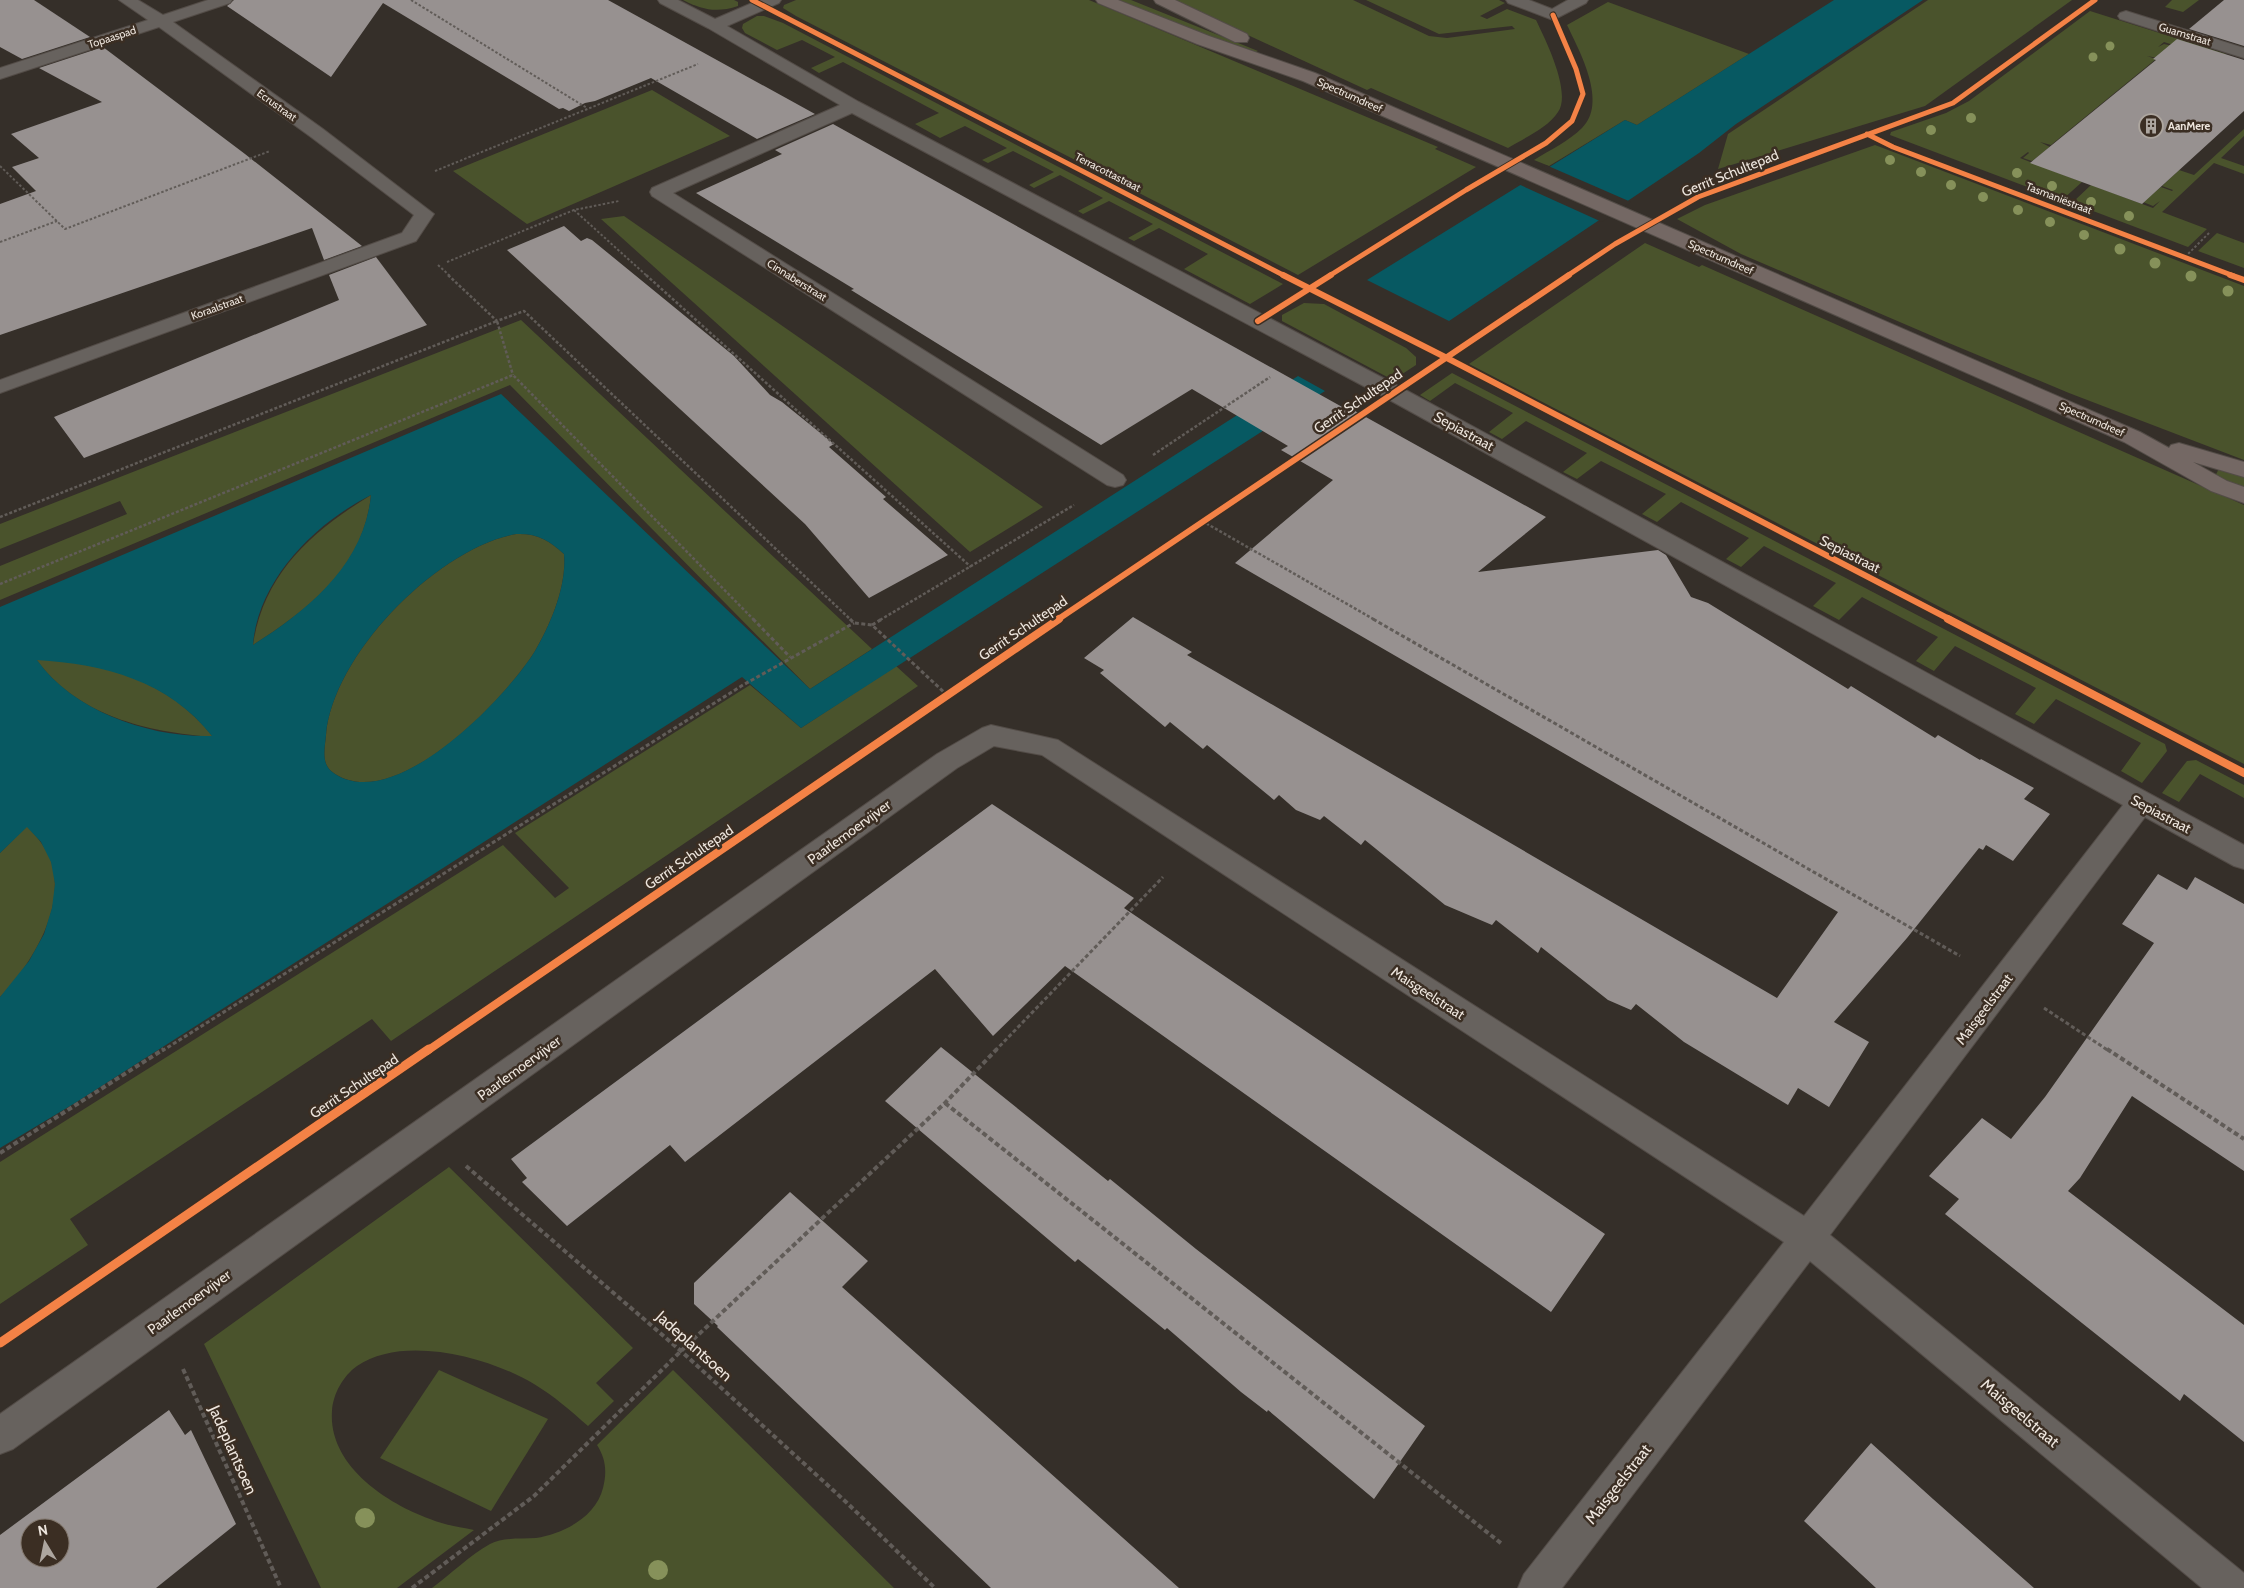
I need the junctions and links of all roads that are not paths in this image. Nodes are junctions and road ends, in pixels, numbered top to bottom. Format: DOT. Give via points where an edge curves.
graph roads {
  1 [pos="127,0"];
  2 [pos="224,0"];
  3 [pos="666,0"];
  4 [pos="773,0"];
  5 [pos="1104,0"];
  6 [pos="1162,0"];
  7 [pos="1514,0"];
  8 [pos="1580,0"];
  9 [pos="2140,5"];
  10 [pos="161,21"];
  11 [pos="714,25"];
  12 [pos="2244,53"];
  13 [pos="0,74"];
  14 [pos="1309,77"];
  15 [pos="853,106"];
  16 [pos="409,237"];
  17 [pos="0,387"];
  18 [pos="2132,437"];
  19 [pos="2244,470"];
  20 [pos="1116,480"];
  21 [pos="2244,496"];
  22 [pos="1049,747"];
  23 [pos="2140,802"];
  24 [pos="2244,858"];
  25 [pos="1808,1238"];
  26 [pos="0,1436"];
  27 [pos="1541,1583"];
  28 [pos="2232,1588"];
  1 -- 10 [label="street, Ecrustraat"];
  2 -- 10 [label="street, Topaaspad"];
  3 -- 11 [label="street"];
  4 -- 11 [label="street"];
  5 -- 14 [label="main road, Spectrumdreef" via="1203,40"];
  6 -- 14 [label="main road, Spectrumdreef" via="1229,31"];
  7 -- 8 [label="street" via="1553,15"];
  9 -- 12 [label="street, Guamstraat" via="2126,16"];
  10 -- 13 [label="street, Topaaspad"];
  10 -- 16 [label="street, Ecrustraat" via="424,214"];
  11 -- 15 [label="street"];
  14 -- 18 [label="main road, Spectrumdreef"];
  15 -- 20 [label="street, Cinnaberstraat" via="659,192"];
  15 -- 23 [label="street, Sepiastraat" via="1394,393"];
  16 -- 17 [label="street, Koraalstraat"];
  18 -- 19 [label="main road, Spectrumdreef"];
  18 -- 21 [label="main road, Spectrumdreef" via="2219,486"];
  22 -- 25 [label="street, Maisgeelstraat"];
  22 -- 26 [label="street, Paarlemoervijver" via="991,735 947,762"];
  23 -- 24 [label="street, Sepiastraat"];
  23 -- 25 [label="street, Maisgeelstraat"];
  25 -- 27 [label="street, Maisgeelstraat"];
  25 -- 28 [label="street, Maisgeelstraat"];
}
